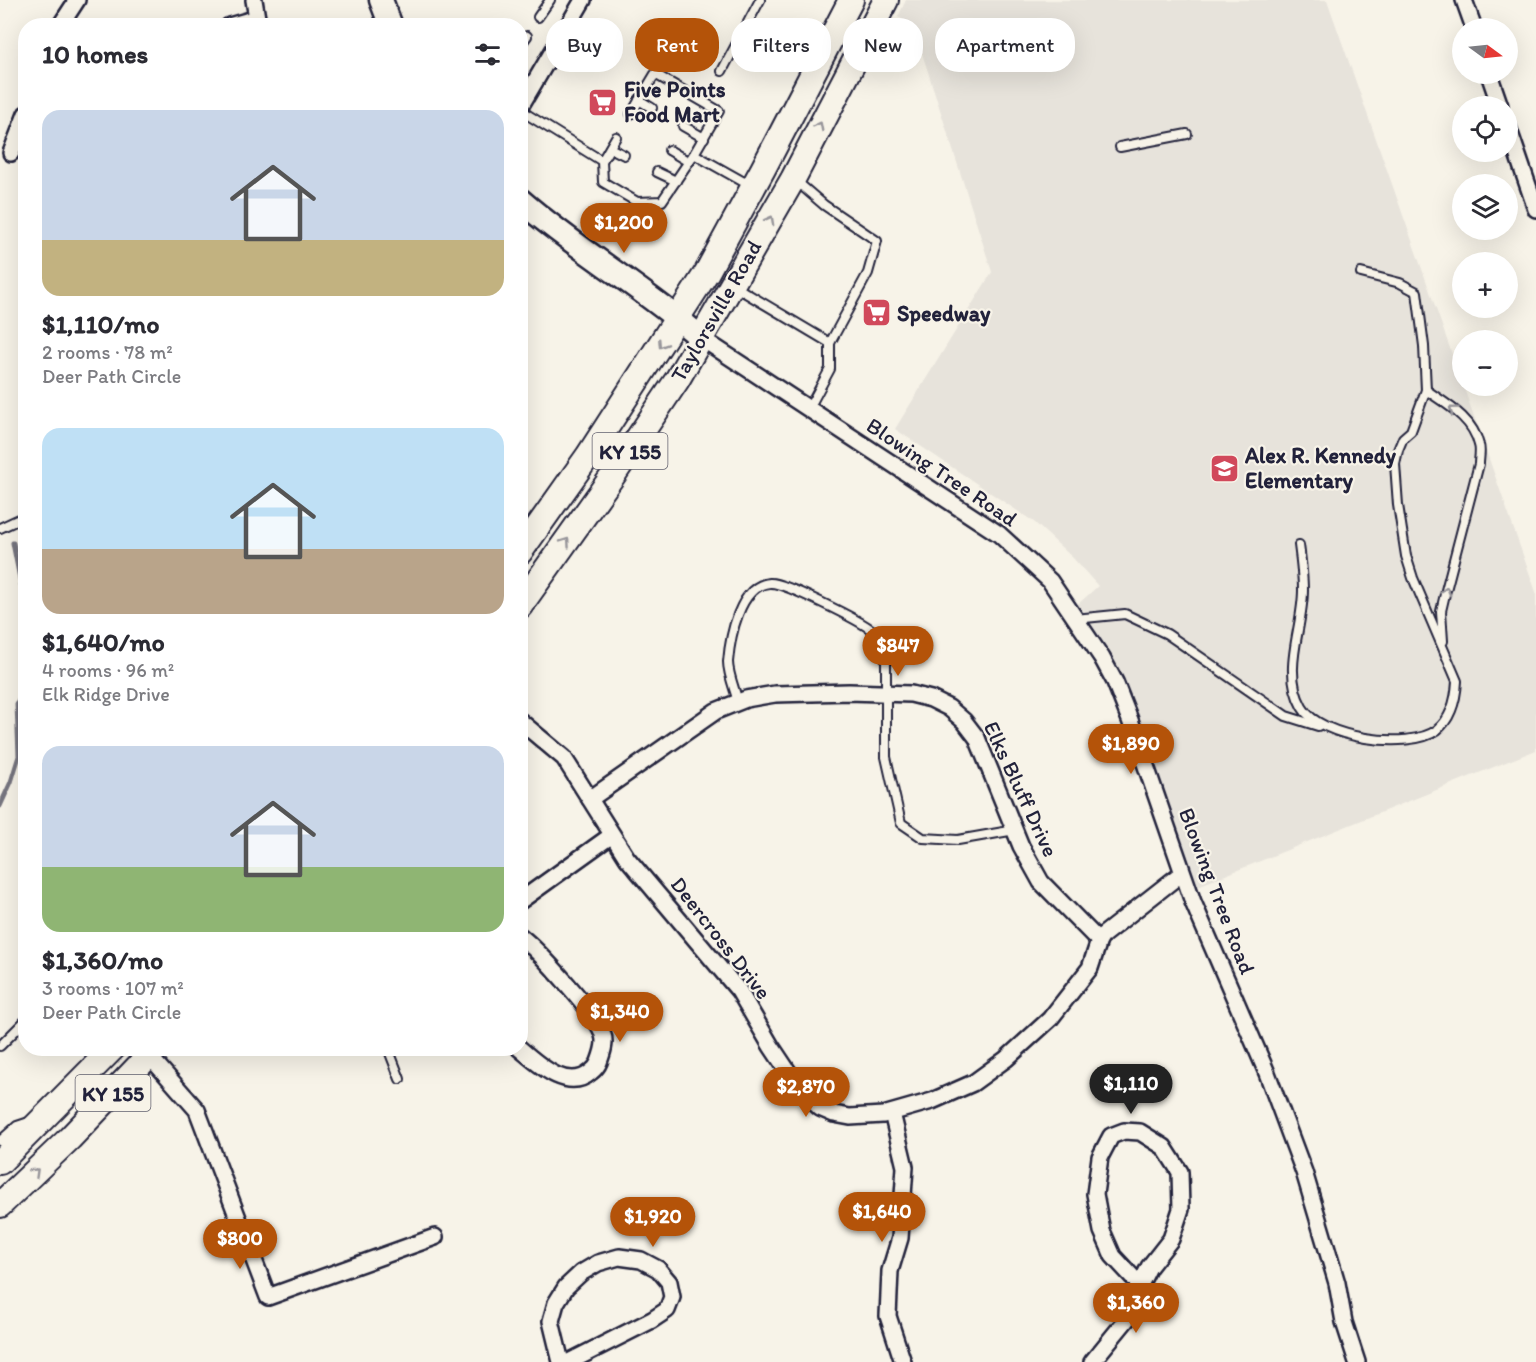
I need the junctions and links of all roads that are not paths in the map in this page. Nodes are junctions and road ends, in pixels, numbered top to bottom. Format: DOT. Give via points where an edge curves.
graph roads {
  1 [pos="77,0"];
  2 [pos="254,0"];
  3 [pos="381,0"];
  4 [pos="550,0"];
  5 [pos="583,0"];
  6 [pos="760,0"];
  7 [pos="851,0"];
  8 [pos="1464,0"];
  9 [pos="883,1"];
  10 [pos="538,17"];
  11 [pos="65,18"];
  12 [pos="257,18"];
  13 [pos="388,18"];
  14 [pos="1470,18"];
  15 [pos="722,71"];
  16 [pos="528,95"];
  17 [pos="639,100"];
  18 [pos="652,108"];
  19 [pos="528,114"];
  20 [pos="631,114"];
  21 [pos="683,126"];
  22 [pos="1187,134"];
  23 [pos="18,135"];
  24 [pos="616,137"];
  25 [pos="704,138"];
  26 [pos="1120,147"];
  27 [pos="610,148"];
  28 [pos="669,150"];
  29 [pos="11,153"];
  30 [pos="694,154"];
  31 [pos="624,155"];
  32 [pos="1518,156"];
  33 [pos="602,161"];
  34 [pos="689,162"];
  35 [pos="657,172"];
  36 [pos="793,178"];
  37 [pos="676,182"];
  38 [pos="753,187"];
  39 [pos="528,206"];
  40 [pos="1536,209"];
  41 [pos="1361,273"];
  42 [pos="733,286"];
  43 [pos="679,318"];
  44 [pos="701,338"];
  45 [pos="830,343"];
  46 [pos="1426,390"];
  47 [pos="808,410"];
  48 [pos="18,520"];
  49 [pos="0,528"];
  50 [pos="528,541"];
  51 [pos="1299,545"];
  52 [pos="528,595"];
  53 [pos="1075,619"];
  54 [pos="1443,649"];
  55 [pos="885,693"];
  56 [pos="738,702"];
  57 [pos="528,728"];
  58 [pos="1332,731"];
  59 [pos="590,799"];
  60 [pos="1015,830"];
  61 [pos="612,835"];
  62 [pos="1182,873"];
  63 [pos="528,895"];
  64 [pos="1099,941"];
  65 [pos="528,942"];
  66 [pos="18,1028"];
  67 [pos="0,1046"];
  68 [pos="528,1055"];
  69 [pos="105,1056"];
  70 [pos="145,1056"];
  71 [pos="155,1056"];
  72 [pos="391,1056"];
  73 [pos="400,1079"];
  74 [pos="892,1113"];
  75 [pos="48,1115"];
  76 [pos="0,1141"];
  77 [pos="0,1161"];
  78 [pos="0,1206"];
  79 [pos="435,1238"];
  80 [pos="1140,1285"];
  81 [pos="561,1362"];
  82 [pos="569,1362"];
  83 [pos="903,1362"];
  84 [pos="1092,1362"];
  85 [pos="1358,1362"];
  1 -- 11 [label="street"];
  2 -- 12 [label="street"];
  3 -- 13 [label="street"];
  4 -- 10 [label="lane"];
  5 -- 16 [label="street"];
  6 -- 15 [label="lane"];
  7 -- 38 [label="main road, Taylorsville Road / KY 155"];
  8 -- 14 [label="street"];
  36 -- 9 [label="main road, Taylorsville Road / KY 155, one-way"];
  17 -- 18 [label="lane"];
  17 -- 20 [label="lane"];
  17 -- 25 [label="lane" via="656,74 719,111"];
  19 -- 33 [label="lane"];
  21 -- 25 [label="lane"];
  22 -- 26 [label="lane"];
  23 -- 29 [label="street"];
  24 -- 27 [label="lane"];
  25 -- 30 [label="lane"];
  27 -- 31 [label="lane"];
  27 -- 33 [label="lane"];
  28 -- 34 [label="lane"];
  30 -- 34 [label="lane"];
  30 -- 38 [label="lane"];
  32 -- 40 [label="street"];
  33 -- 37 [label="lane" via="603,182 636,202 662,201"];
  34 -- 37 [label="lane"];
  35 -- 37 [label="lane"];
  42 -- 36 [label="main road, Taylorsville Road / KY 155, one-way"];
  36 -- 45 [label="lane" via="877,241 868,273"];
  38 -- 43 [label="main road, Taylorsville Road / KY 155"];
  39 -- 43 [label="street"];
  41 -- 46 [label="lane" via="1400,283 1417,292"];
  42 -- 44 [label="main road, Taylorsville Road / KY 155"];
  42 -- 45 [label="lane"];
  43 -- 44 [label="street"];
  43 -- 50 [label="main road, Taylorsville Road / KY 155, one-way"];
  44 -- 47 [label="street, Blowing Tree Road"];
  52 -- 44 [label="main road, Taylorsville Road / KY 155, one-way" via="614,474"];
  45 -- 47 [label="lane" via="830,369"];
  46 -- 54 [label="lane" via="1395,464 1406,556"];
  54 -- 46 [label="lane, one-way" via="1442,611 1479,464 1479,445 1459,413"];
  47 -- 53 [label="street, Blowing Tree Road" via="999,534 1050,581"];
  48 -- 49 [label="lane"];
  51 -- 58 [label="lane" via="1303,591 1293,664 1295,690 1303,710"];
  53 -- 58 [label="lane" via="1125,614 1167,634 1286,716"];
  53 -- 62 [label="street, Blowing Tree Road" via="1115,682"];
  54 -- 58 [label="lane" via="1457,681 1456,698 1449,716 1437,730 1407,740"];
  55 -- 56 [label="street, Elks Bluff Drive" via="775,694"];
  55 -- 56 [label="lane" via="884,644 873,631 791,588 770,583 751,590 733,630 728,664"];
  55 -- 60 [label="street, Elks Bluff Drive" via="911,693 931,699 964,721 977,738"];
  55 -- 60 [label="lane" via="886,756 901,823 923,838 946,840"];
  56 -- 59 [label="street, Elks Bluff Drive" via="716,711"];
  57 -- 59 [label="street, Deercross Drive" via="564,758"];
  59 -- 61 [label="street, Deercross Drive"];
  60 -- 64 [label="street, Elks Bluff Drive" via="1041,882"];
  61 -- 63 [label="street"];
  61 -- 74 [label="street, Deercross Drive" via="739,991 787,1071 809,1099 820,1108 850,1117"];
  62 -- 64 [label="street, Deercross Drive"];
  62 -- 85 [label="street, Blowing Tree Road" via="1268,1073 1304,1172"];
  64 -- 74 [label="street, Deercross Drive" via="1090,968 1057,1010 1006,1059 973,1083"];
  65 -- 68 [label="street" via="596,1020 604,1035 597,1066 579,1079 565,1079"];
  66 -- 67 [label="lane"];
  69 -- 75 [label="main road, KY 155"];
  78 -- 70 [label="main road, KY 155, one-way" via="70,1138"];
  71 -- 79 [label="street" via="197,1110 268,1297"];
  72 -- 73 [label="lane"];
  74 -- 83 [label="street" via="904,1167 900,1238 890,1271 888,1316"];
  75 -- 76 [label="lane" via="16,1126"];
  75 -- 77 [label="main road, KY 155"];
  80 -- 80 [label="street" via="1171,1239 1181,1209 1179,1172 1164,1147 1140,1131 1124,1131 1111,1136 1100,1157 1095,1194 1102,1231 1113,1256"];
  80 -- 84 [label="street" via="1131,1313"];
  81 -- 82 [label="street" via="551,1321 566,1287 598,1263 619,1257 641,1260 658,1269 669,1282 672,1296 667,1310"];
}
